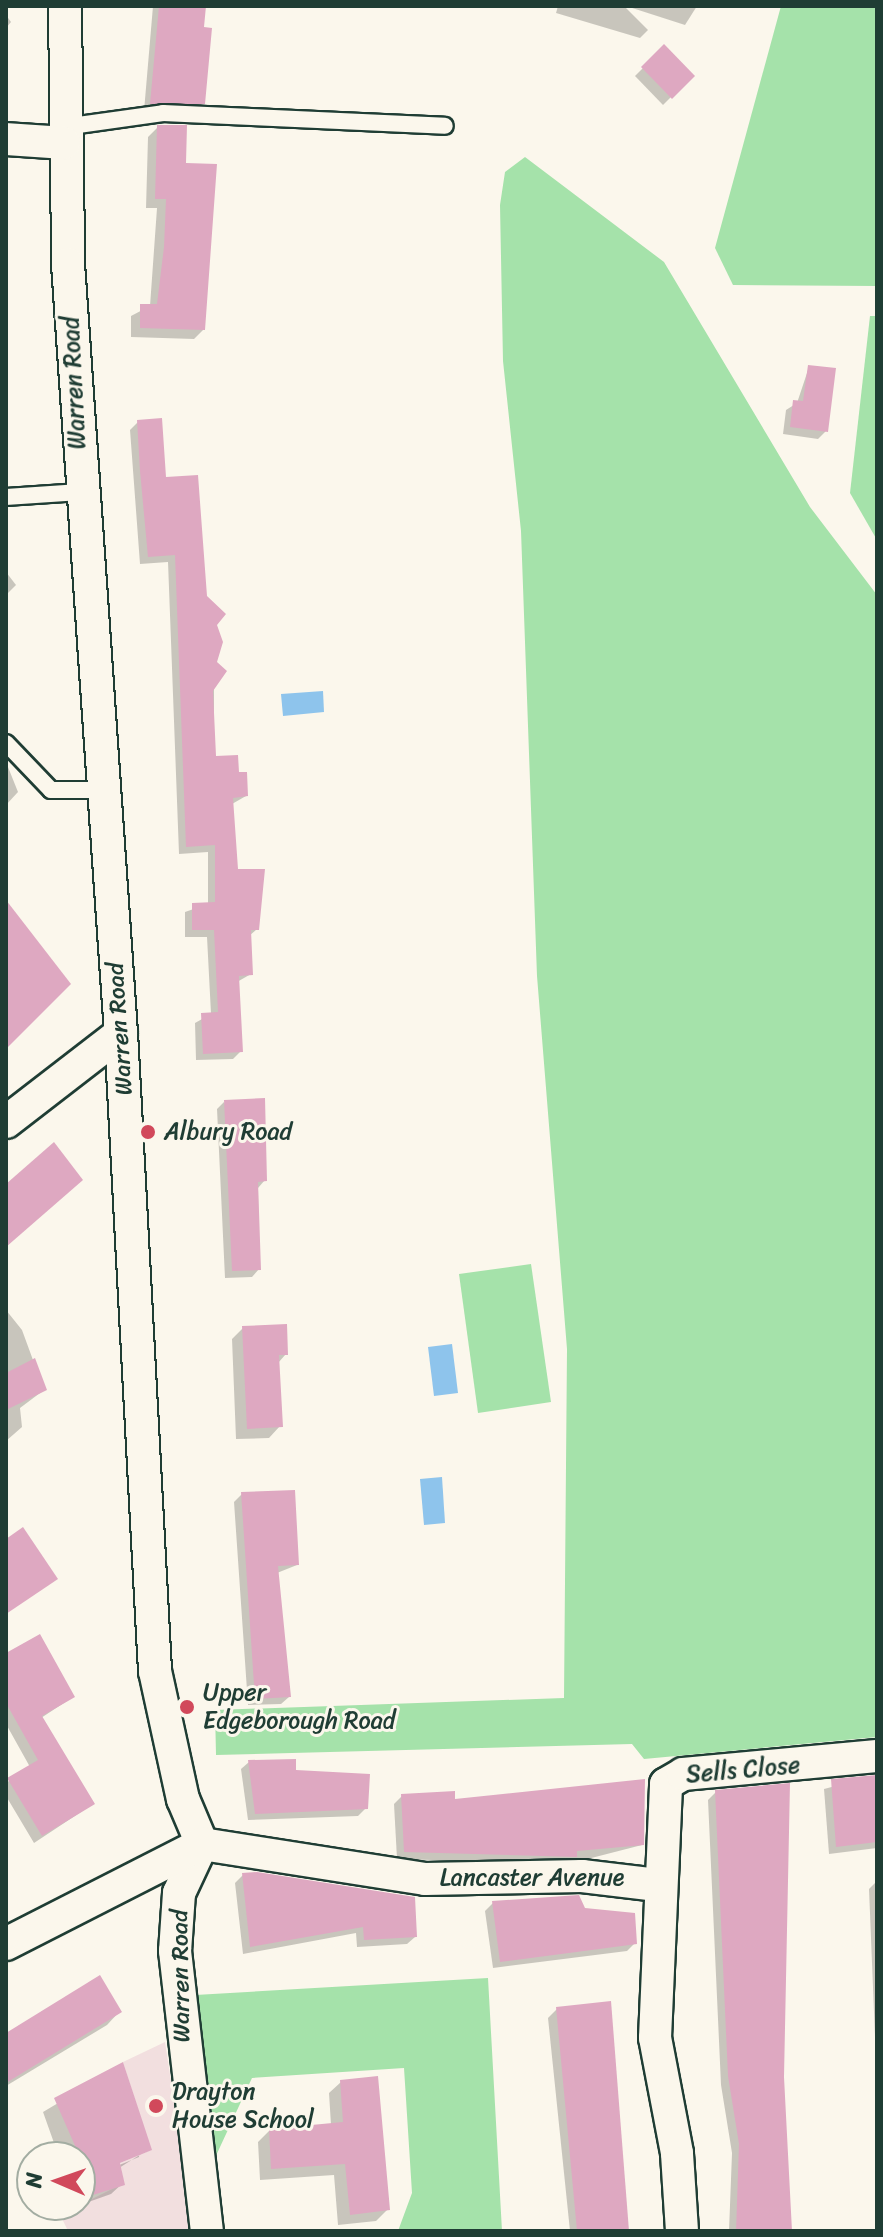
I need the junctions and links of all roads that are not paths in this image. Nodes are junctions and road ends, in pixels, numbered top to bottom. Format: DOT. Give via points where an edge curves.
graph roads {
  1 [pos="65,6"];
  2 [pos="445,126"];
  3 [pos="64,135"];
  4 [pos="6,139"];
  5 [pos="80,492"];
  6 [pos="6,497"];
  7 [pos="6,743"];
  8 [pos="103,790"];
  9 [pos="121,1033"];
  10 [pos="6,1122"];
  11 [pos="877,1756"];
  12 [pos="202,1844"];
  13 [pos="657,1885"];
  14 [pos="6,1944"];
  15 [pos="207,2231"];
  16 [pos="682,2231"];
  1 -- 3 [label="street, Warren Road"];
  2 -- 3 [label="lane" via="163,113"];
  3 -- 4 [label="street"];
  3 -- 5 [label="street, Warren Road"];
  5 -- 6 [label="lane"];
  5 -- 8 [label="street, Warren Road"];
  7 -- 8 [label="lane" via="51,790"];
  8 -- 9 [label="street, Warren Road"];
  9 -- 10 [label="street"];
  9 -- 12 [label="street, Warren Road" via="155,1671 183,1799"];
  11 -- 13 [label="street, Sells Close" via="673,1777 662,1796"];
  12 -- 13 [label="street, Lancaster Avenue" via="441,1880 582,1876"];
  12 -- 14 [label="street"];
  12 -- 15 [label="street, Warren Road" via="179,1893 182,2055"];
  13 -- 16 [label="street, Lancaster Avenue" via="655,2038 677,2153"];
}
